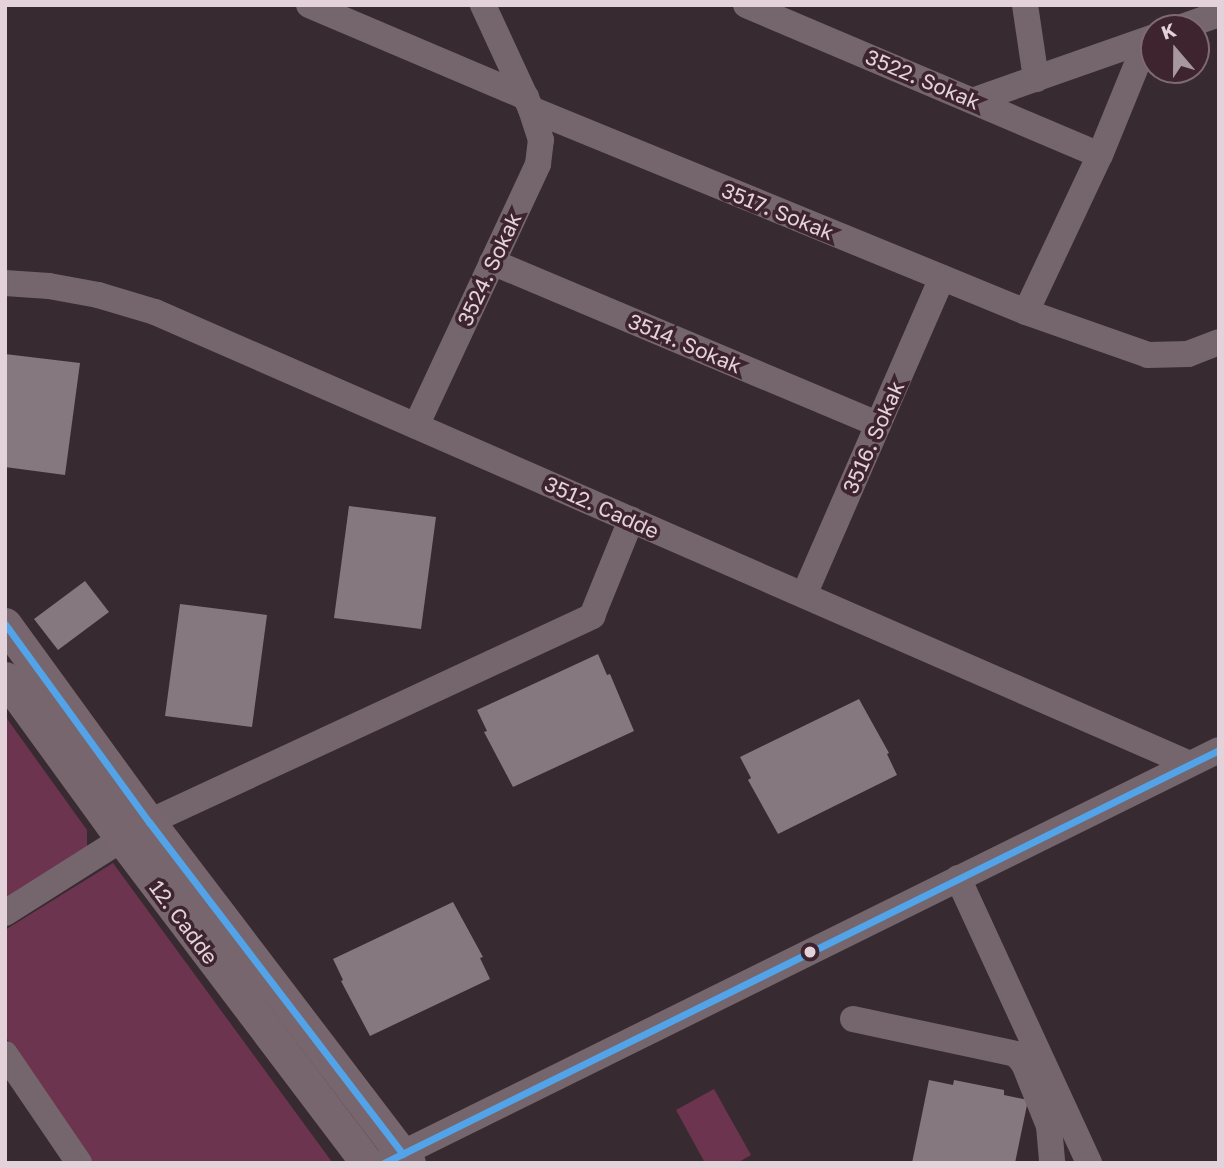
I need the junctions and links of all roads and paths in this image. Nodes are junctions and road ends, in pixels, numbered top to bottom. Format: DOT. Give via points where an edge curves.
graph roads {
  1 [pos="309,5"];
  2 [pos="746,5"];
  3 [pos="1025,5"];
  4 [pos="486,6"];
  5 [pos="1140,42"];
  6 [pos="1140,61"];
  7 [pos="1036,79"];
  8 [pos="975,100"];
  9 [pos="528,103"];
  10 [pos="1100,155"];
  11 [pos="492,262"];
  12 [pos="942,278"];
  13 [pos="5,283"];
  14 [pos="1026,312"];
  15 [pos="1219,342"];
  16 [pos="878,424"];
  17 [pos="416,426"];
  18 [pos="631,520"];
  19 [pos="804,595"];
  20 [pos="5,624"];
  21 [pos="5,678"];
  22 [pos="1219,750"];
  23 [pos="1190,764"];
  24 [pos="135,831"];
  25 [pos="958,878"];
  26 [pos="5,913"];
  27 [pos="853,1019"];
  28 [pos="5,1055"];
  29 [pos="398,1160"];
  30 [pos="79,1163"];
  31 [pos="367,1163"];
  32 [pos="1052,1163"];
  33 [pos="1089,1163"];
  1 -- 9 [label="street, 3517. Sokak"];
  2 -- 8 [label="street, 3522. Sokak"];
  3 -- 7 [label="street"];
  4 -- 9 [label="street, 3524. Sokak"];
  5 -- 7 [label="street"];
  6 -- 10 [label="street"];
  7 -- 8 [label="street"];
  8 -- 10 [label="street, 3522. Sokak"];
  9 -- 11 [label="street, 3524. Sokak" via="541,140 538,164"];
  9 -- 12 [label="street, 3517. Sokak"];
  10 -- 14 [label="street"];
  11 -- 16 [label="street, 3514. Sokak"];
  11 -- 17 [label="street, 3524. Sokak"];
  12 -- 14 [label="street, 3517. Sokak"];
  12 -- 16 [label="street, 3516. Sokak"];
  13 -- 17 [label="street, 3512. Cadde" via="98,295 155,312"];
  14 -- 15 [label="street, 3517. Sokak" via="1147,355 1181,355"];
  16 -- 19 [label="street, 3516. Sokak"];
  17 -- 18 [label="street, 3512. Cadde"];
  18 -- 19 [label="street, 3512. Cadde"];
  18 -- 24 [label="street" via="592,616"];
  19 -- 23 [label="street, 3512. Cadde"];
  20 -- 24 [label="main road, 12. Cadde"];
  21 -- 24 [label="main road, 12. Cadde"];
  22 -- 23 [label="street"];
  23 -- 25 [label="street"];
  24 -- 26 [label="street"];
  24 -- 29 [label="main road, 12. Cadde"];
  24 -- 31 [label="main road, 12. Cadde"];
  25 -- 29 [label="street"];
  25 -- 33 [label="street"];
  27 -- 32 [label="street" via="1016,1054 1049,1126"];
  28 -- 30 [label="street"];
}
